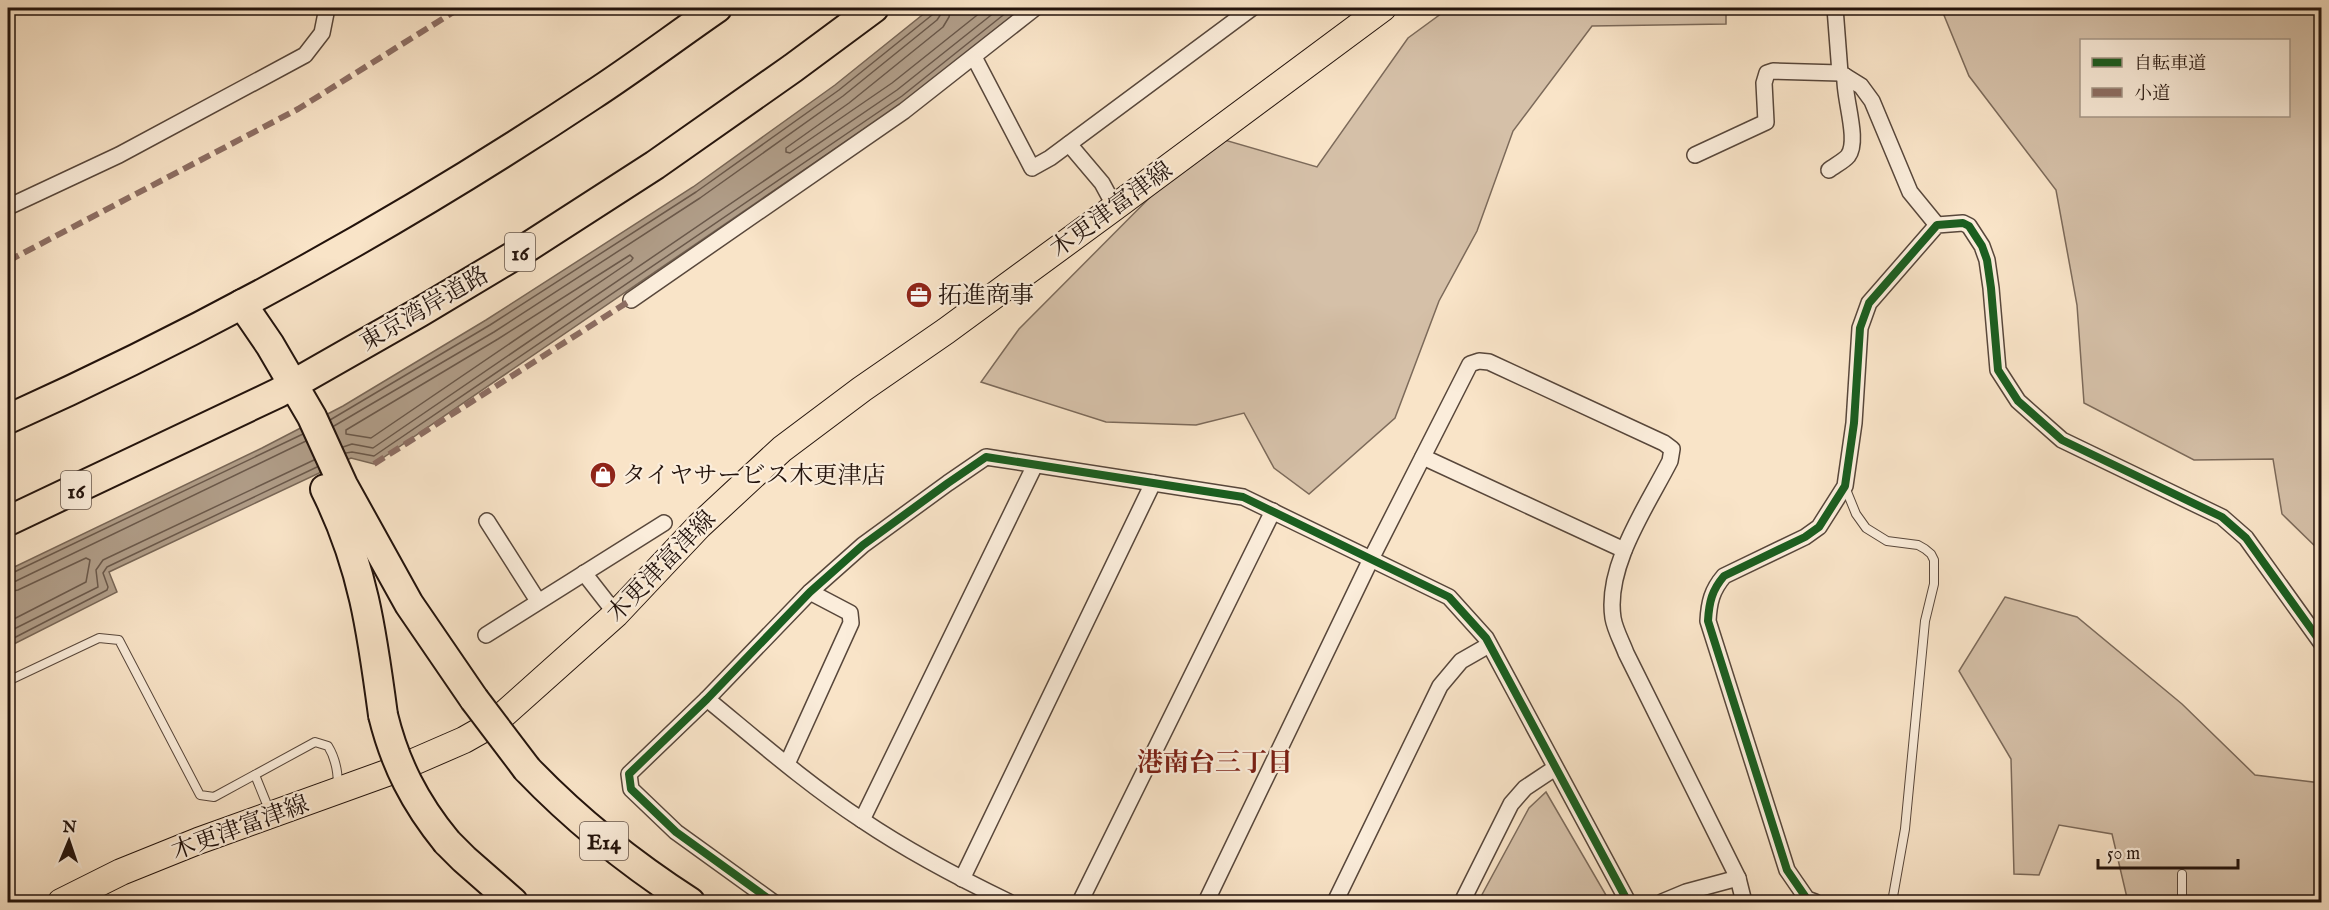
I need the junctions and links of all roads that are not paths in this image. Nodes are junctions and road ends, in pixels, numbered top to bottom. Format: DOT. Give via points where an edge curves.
graph roads {
  1 [pos="327,8"];
  2 [pos="717,8"];
  3 [pos="874,8"];
  4 [pos="1035,8"];
  5 [pos="1252,8"];
  6 [pos="1383,8"];
  7 [pos="1835,8"];
  8 [pos="974,57"];
  9 [pos="1843,74"];
  10 [pos="1070,144"];
  11 [pos="1695,155"];
  12 [pos="1829,170"];
  13 [pos="8,207"];
  14 [pos="1115,207"];
  15 [pos="1937,225"];
  16 [pos="631,300"];
  17 [pos="243,304"];
  18 [pos="285,389"];
  19 [pos="8,418"];
  20 [pos="1423,457"];
  21 [pos="1035,465"];
  22 [pos="1153,483"];
  23 [pos="1845,486"];
  24 [pos="335,489"];
  25 [pos="1273,511"];
  26 [pos="8,521"];
  27 [pos="487,521"];
  28 [pos="664,523"];
  29 [pos="1624,550"];
  30 [pos="1371,559"];
  31 [pos="584,573"];
  32 [pos="810,591"];
  33 [pos="538,601"];
  34 [pos="616,614"];
  35 [pos="486,635"];
  36 [pos="2322,644"];
  37 [pos="1489,645"];
  38 [pos="8,681"];
  39 [pos="707,699"];
  40 [pos="787,764"];
  41 [pos="1555,768"];
  42 [pos="255,774"];
  43 [pos="338,791"];
  44 [pos="271,815"];
  45 [pos="862,820"];
  46 [pos="2182,874"];
  47 [pos="1738,878"];
  48 [pos="962,879"];
  49 [pos="61,903"];
  50 [pos="513,903"];
  51 [pos="690,903"];
  52 [pos="773,903"];
  53 [pos="1009,903"];
  54 [pos="1080,903"];
  55 [pos="1206,903"];
  56 [pos="1335,903"];
  57 [pos="1462,903"];
  58 [pos="1628,903"];
  59 [pos="1662,903"];
  60 [pos="1743,903"];
  61 [pos="1815,903"];
  62 [pos="1892,903"];
  63 [pos="2182,903"];
  1 -- 13 [label="street" via="322,33 305,55 118,155"];
  2 -- 17 [label="highway" via="527,137"];
  3 -- 18 [label="highway, 東京湾岸道路 / 16" via="655,165 516,254"];
  4 -- 8 [label="street"];
  5 -- 10 [label="street"];
  6 -- 14 [label="main road, 木更津富津線"];
  7 -- 9 [label="street"];
  8 -- 10 [label="street" via="1032,168"];
  8 -- 16 [label="street" via="904,111"];
  9 -- 11 [label="street" via="1767,74 1766,123"];
  9 -- 12 [label="street" via="1853,140 1848,156"];
  9 -- 15 [label="street" via="1861,86 1872,101 1910,192"];
  10 -- 14 [label="street" via="1102,183"];
  14 -- 34 [label="main road, 木更津富津線" via="783,449 699,526"];
  15 -- 23 [label="street" via="1869,303 1860,328 1854,423"];
  15 -- 36 [label="street" via="1963,223 1982,246 1991,288 1998,370 2018,400 2062,440 2231,523 2259,555"];
  17 -- 18 [label="highway" via="258,350"];
  17 -- 19 [label="highway"];
  18 -- 24 [label="highway"];
  18 -- 26 [label="highway, 東京湾岸道路 / 16"];
  20 -- 29 [label="street"];
  20 -- 29 [label="street" via="1470,364 1479,361 1489,362 1623,424 1672,449 1670,461"];
  20 -- 30 [label="street"];
  21 -- 22 [label="street"];
  21 -- 32 [label="street" via="986,457 863,546"];
  21 -- 45 [label="street"];
  22 -- 25 [label="street" via="1243,497"];
  22 -- 48 [label="street"];
  23 -- 61 [label="street" via="1819,527 1724,576 1708,603 1708,621 1786,870 1807,899"];
  23 -- 62 [label="lane" via="1866,528 1887,541 1918,545 1934,560 1905,829"];
  24 -- 50 [label="highway, bridge" via="363,588 383,715 402,775 447,842"];
  24 -- 51 [label="highway, E14, bridge" via="408,604 527,769 594,833"];
  25 -- 30 [label="street"];
  25 -- 54 [label="street"];
  27 -- 33 [label="street"];
  28 -- 31 [label="street"];
  29 -- 47 [label="street" via="1613,587 1613,619 1626,653"];
  30 -- 37 [label="street" via="1449,597"];
  30 -- 55 [label="street"];
  31 -- 33 [label="street"];
  31 -- 34 [label="street"];
  32 -- 39 [label="street"];
  32 -- 40 [label="street" via="850,613 851,623"];
  33 -- 35 [label="street"];
  34 -- 43 [label="main road, 木更津富津線" via="494,723 454,745"];
  37 -- 41 [label="street"];
  37 -- 56 [label="street" via="1461,661 1440,686"];
  38 -- 42 [label="lane" via="99,638 119,640 200,795 214,797"];
  39 -- 40 [label="street"];
  39 -- 52 [label="street" via="629,774 631,789 676,832"];
  40 -- 45 [label="street"];
  41 -- 57 [label="street" via="1525,788 1511,804"];
  41 -- 58 [label="street"];
  42 -- 43 [label="lane" via="315,742 328,746 334,755"];
  42 -- 44 [label="lane"];
  43 -- 44 [label="main road, 木更津富津線"];
  44 -- 49 [label="main road, 木更津富津線" via="120,872"];
  45 -- 48 [label="street"];
  46 -- 63 [label="lane"];
  47 -- 59 [label="street"];
  47 -- 60 [label="street"];
  48 -- 53 [label="street"];
}
